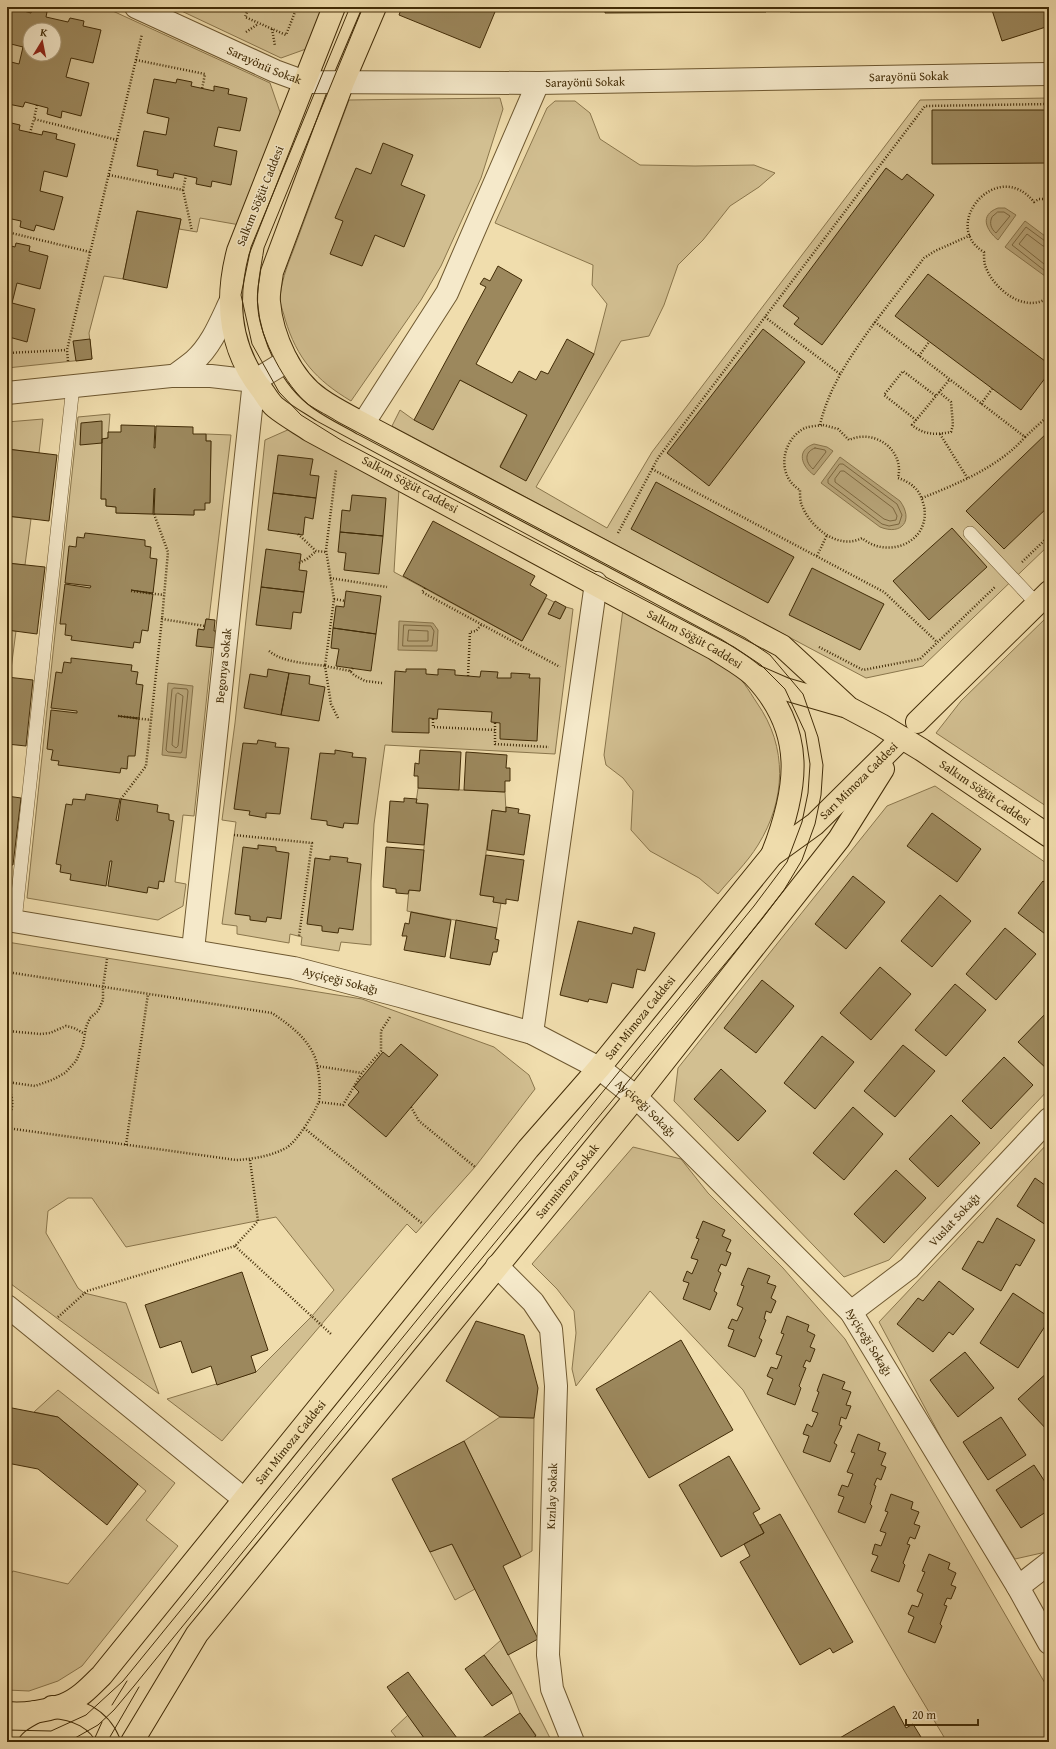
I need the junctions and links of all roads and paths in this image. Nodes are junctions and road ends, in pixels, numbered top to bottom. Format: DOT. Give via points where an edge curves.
graph roads {
  1 [pos="249,7"];
  2 [pos="297,7"];
  3 [pos="334,7"];
  4 [pos="375,7"];
  5 [pos="142,10"];
  6 [pos="259,23"];
  7 [pos="272,29"];
  8 [pos="243,34"];
  9 [pos="276,49"];
  10 [pos="136,60"];
  11 [pos="1049,74"];
  12 [pos="305,82"];
  13 [pos="344,82"];
  14 [pos="538,83"];
  15 [pos="202,89"];
  16 [pos="1049,104"];
  17 [pos="37,105"];
  18 [pos="34,119"];
  19 [pos="30,133"];
  20 [pos="117,140"];
  21 [pos="109,175"];
  22 [pos="186,175"];
  23 [pos="183,190"];
  24 [pos="1049,199"];
  25 [pos="9,218"];
  26 [pos="7,228"];
  27 [pos="192,231"];
  28 [pos="7,232"];
  29 [pos="971,235"];
  30 [pos="90,252"];
  31 [pos="231,300"];
  32 [pos="1049,302"];
  33 [pos="765,317"];
  34 [pos="875,322"];
  35 [pos="929,342"];
  36 [pos="67,350"];
  37 [pos="7,353"];
  38 [pos="919,356"];
  39 [pos="287,360"];
  40 [pos="68,361"];
  41 [pos="840,374"];
  42 [pos="174,376"];
  43 [pos="950,379"];
  44 [pos="254,381"];
  45 [pos="73,386"];
  46 [pos="992,389"];
  47 [pos="939,392"];
  48 [pos="7,394"];
  49 [pos="936,396"];
  50 [pos="981,404"];
  51 [pos="1049,415"];
  52 [pos="916,420"];
  53 [pos="363,424"];
  54 [pos="820,425"];
  55 [pos="940,434"];
  56 [pos="1025,437"];
  57 [pos="336,469"];
  58 [pos="652,469"];
  59 [pos="968,479"];
  60 [pos="922,498"];
  61 [pos="154,514"];
  62 [pos="970,533"];
  63 [pos="298,534"];
  64 [pos="827,535"];
  65 [pos="1049,536"];
  66 [pos="615,538"];
  67 [pos="316,551"];
  68 [pos="326,552"];
  69 [pos="817,556"];
  70 [pos="299,563"];
  71 [pos="1009,574"];
  72 [pos="330,578"];
  73 [pos="596,583"];
  74 [pos="387,586"];
  75 [pos="425,588"];
  76 [pos="131,591"];
  77 [pos="164,595"];
  78 [pos="1043,598"];
  79 [pos="334,600"];
  80 [pos="345,601"];
  81 [pos="478,618"];
  82 [pos="162,619"];
  83 [pos="476,621"];
  84 [pos="482,624"];
  85 [pos="228,629"];
  86 [pos="937,642"];
  87 [pos="814,644"];
  88 [pos="269,651"];
  89 [pos="561,660"];
  90 [pos="325,666"];
  91 [pos="560,667"];
  92 [pos="353,668"];
  93 [pos="350,671"];
  94 [pos="559,674"];
  95 [pos="752,675"];
  96 [pos="468,676"];
  97 [pos="382,683"];
  98 [pos="849,708"];
  99 [pos="118,716"];
  100 [pos="338,718"];
  101 [pos="433,719"];
  102 [pos="151,720"];
  103 [pos="917,722"];
  104 [pos="495,723"];
  105 [pos="495,730"];
  106 [pos="902,738"];
  107 [pos="550,740"];
  108 [pos="121,799"];
  109 [pos="234,835"];
  110 [pos="1049,836"];
  111 [pos="772,855"];
  112 [pos="11,920"];
  113 [pos="299,936"];
  114 [pos="193,950"];
  115 [pos="107,958"];
  116 [pos="7,972"];
  117 [pos="103,986"];
  118 [pos="148,994"];
  119 [pos="400,996"];
  120 [pos="7,1031"];
  121 [pos="532,1033"];
  122 [pos="85,1034"];
  123 [pos="316,1066"];
  124 [pos="599,1068"];
  125 [pos="362,1073"];
  126 [pos="7,1082"];
  127 [pos="7,1086"];
  128 [pos="636,1097"];
  129 [pos="319,1102"];
  130 [pos="411,1107"];
  131 [pos="1049,1119"];
  132 [pos="7,1120"];
  133 [pos="7,1128"];
  134 [pos="304,1128"];
  135 [pos="126,1145"];
  136 [pos="250,1160"];
  137 [pos="475,1167"];
  138 [pos="423,1224"];
  139 [pos="235,1246"];
  140 [pos="497,1266"];
  141 [pos="7,1306"];
  142 [pos="851,1312"];
  143 [pos="41,1333"];
  144 [pos="331,1334"];
  145 [pos="244,1499"];
  146 [pos="1049,1563"];
  147 [pos="1018,1588"];
  148 [pos="1049,1644"];
  149 [pos="44,1709"];
  150 [pos="7,1713"];
  151 [pos="7,1737"];
  152 [pos="109,1742"];
  153 [pos="132,1742"];
  154 [pos="573,1742"];
  1 -- 6 [label="path" via="244,17"];
  2 -- 7 [label="path" via="286,34"];
  3 -- 12 [label="main road, Salkım Söğüt Caddesi"];
  4 -- 13 [label="main road, Salkım Söğüt Caddesi"];
  5 -- 10 [label="path"];
  5 -- 12 [label="street, Sarayönü Sokak" via="275,71"];
  6 -- 7 [label="path"];
  6 -- 8 [label="path"];
  7 -- 9 [label="path"];
  10 -- 15 [label="path" via="205,74"];
  10 -- 20 [label="path"];
  11 -- 14 [label="street, Sarayönü Sokak"];
  12 -- 13 [label="street, Sarayönü Sokak"];
  12 -- 31 [label="main road, Salkım Söğüt Caddesi" via="238,251"];
  13 -- 14 [label="street, Sarayönü Sokak"];
  13 -- 39 [label="main road, Salkım Söğüt Caddesi" via="272,272 268,301 277,341"];
  14 -- 53 [label="street" via="447,293"];
  16 -- 33 [label="path" via="926,106"];
  17 -- 18 [label="path"];
  18 -- 19 [label="path"];
  18 -- 20 [label="path"];
  20 -- 21 [label="path"];
  21 -- 23 [label="path"];
  21 -- 30 [label="path"];
  22 -- 23 [label="path"];
  23 -- 27 [label="path"];
  24 -- 29 [label="path" via="1034,202 1023,191 1008,187 990,190 982,195 968,216"];
  25 -- 26 [label="path"];
  28 -- 30 [label="path"];
  29 -- 32 [label="path" via="976,245 984,252 985,264 992,279 1005,293 1028,302"];
  29 -- 34 [label="path" via="924,258"];
  30 -- 36 [label="path"];
  31 -- 42 [label="street" via="208,344 195,360"];
  31 -- 44 [label="main road, Salkım Söğüt Caddesi" via="230,309 238,349"];
  33 -- 41 [label="path"];
  33 -- 58 [label="path" via="662,452"];
  34 -- 38 [label="path"];
  34 -- 41 [label="path"];
  35 -- 38 [label="path"];
  36 -- 37 [label="path"];
  36 -- 40 [label="path"];
  38 -- 43 [label="path"];
  39 -- 44 [label="street"];
  39 -- 53 [label="main road, Salkım Söğüt Caddesi" via="316,396"];
  41 -- 54 [label="path" via="824,407"];
  42 -- 44 [label="street" via="211,376"];
  42 -- 45 [label="street"];
  43 -- 47 [label="path"];
  43 -- 50 [label="path"];
  44 -- 73 [label="main road, Salkım Söğüt Caddesi" via="274,407 311,431"];
  44 -- 85 [label="street, Begonya Sokak"];
  45 -- 48 [label="street"];
  45 -- 112 [label="lane"];
  46 -- 50 [label="path"];
  47 -- 49 [label="path"];
  47 -- 55 [label="path" via="951,402 953,411 951,432"];
  49 -- 52 [label="path"];
  49 -- 52 [label="path" via="903,371 884,395"];
  50 -- 56 [label="path"];
  51 -- 56 [label="path"];
  52 -- 55 [label="path" via="912,425 919,431"];
  53 -- 98 [label="main road, Salkım Söğüt Caddesi" via="782,646"];
  54 -- 60 [label="path" via="838,430 849,440 861,436 886,443 896,454 900,471 898,478 915,488"];
  54 -- 64 [label="path" via="805,428 798,433 786,449 784,463 791,483 800,490 800,502 808,517"];
  55 -- 59 [label="path"];
  56 -- 59 [label="path" via="1018,445"];
  57 -- 68 [label="path"];
  58 -- 66 [label="path"];
  58 -- 69 [label="path"];
  59 -- 60 [label="path"];
  60 -- 64 [label="path" via="923,523 914,538 905,544 885,548 874,546 862,538 844,541"];
  61 -- 77 [label="path" via="168,552"];
  62 -- 71 [label="lane"];
  63 -- 67 [label="path"];
  64 -- 69 [label="path"];
  65 -- 71 [label="path"];
  67 -- 68 [label="path"];
  67 -- 70 [label="path" via="307,560"];
  68 -- 72 [label="path"];
  69 -- 86 [label="path" via="884,592"];
  71 -- 78 [label="lane"];
  71 -- 86 [label="path"];
  72 -- 74 [label="path"];
  72 -- 79 [label="path"];
  73 -- 95 [label="main road, Salkım Söğüt Caddesi" via="715,649"];
  73 -- 121 [label="street"];
  75 -- 83 [label="path" via="422,592"];
  76 -- 77 [label="path"];
  77 -- 82 [label="path"];
  78 -- 103 [label="main road"];
  79 -- 80 [label="path"];
  79 -- 90 [label="path"];
  81 -- 83 [label="path"];
  82 -- 85 [label="path"];
  82 -- 102 [label="path"];
  83 -- 84 [label="path"];
  84 -- 91 [label="path"];
  84 -- 96 [label="path" via="476,631 470,632"];
  85 -- 114 [label="street, Begonya Sokak"];
  86 -- 87 [label="path" via="920,659 863,670"];
  88 -- 90 [label="path" via="286,659"];
  89 -- 91 [label="path"];
  90 -- 93 [label="path"];
  90 -- 100 [label="path" via="332,704"];
  91 -- 94 [label="path"];
  92 -- 93 [label="path"];
  93 -- 97 [label="path" via="365,681"];
  95 -- 98 [label="main road" via="785,689"];
  95 -- 111 [label="main road, Salkım Söğüt Caddesi" via="778,709 791,740 793,779 784,825"];
  98 -- 106 [label="main road, Salkım Söğüt Caddesi"];
  99 -- 102 [label="path"];
  101 -- 105 [label="path" via="433,727"];
  102 -- 108 [label="path" via="146,766"];
  104 -- 105 [label="path"];
  105 -- 107 [label="path" via="495,744 549,747"];
  106 -- 110 [label="main road, Salkım Söğüt Caddesi"];
  106 -- 111 [label="main road, Sarı Mimoza Caddesi" via="814,824"];
  106 -- 128 [label="main road, Sarı Mimoza Caddesi" via="839,839"];
  109 -- 113 [label="path" via="312,844"];
  111 -- 124 [label="main road, Sarı Mimoza Caddesi"];
  112 -- 114 [label="street, Ayçiçeği Sokağı"];
  114 -- 119 [label="street, Ayçiçeği Sokağı" via="294,968"];
  115 -- 117 [label="path"];
  116 -- 117 [label="path"];
  117 -- 118 [label="path"];
  117 -- 122 [label="path" via="103,1000 98,1011 90,1018"];
  118 -- 123 [label="path" via="272,1013 293,1027 314,1053"];
  118 -- 135 [label="path"];
  119 -- 121 [label="street, Ayçiçeği Sokağı"];
  119 -- 125 [label="path" via="395,1012 382,1031 381,1051"];
  120 -- 122 [label="path" via="41,1034 66,1026"];
  121 -- 124 [label="street, Ayçiçeği Sokağı"];
  122 -- 126 [label="path" via="76,1061 65,1073 35,1086"];
  123 -- 125 [label="path"];
  123 -- 129 [label="path" via="320,1081"];
  124 -- 128 [label="street, Ayçiçeği Sokağı"];
  124 -- 145 [label="main road, Sarı Mimoza Caddesi" via="528,1149"];
  125 -- 129 [label="path" via="343,1105"];
  127 -- 132 [label="path" via="13,1104"];
  128 -- 140 [label="main road, Sarımimoza Sokak"];
  128 -- 142 [label="street, Ayçiçeği Sokağı"];
  129 -- 134 [label="path"];
  130 -- 137 [label="path" via="419,1121"];
  131 -- 142 [label="street, Vuslat Sokağı" via="909,1268"];
  133 -- 135 [label="path"];
  134 -- 136 [label="path" via="288,1148"];
  134 -- 138 [label="path"];
  135 -- 136 [label="path"];
  136 -- 139 [label="path" via="258,1220"];
  139 -- 143 [label="path" via="86,1291"];
  139 -- 144 [label="path"];
  140 -- 153 [label="main road" via="197,1634"];
  140 -- 154 [label="street, Kızılay Sokak" via="533,1302 550,1329 556,1386 548,1655 552,1689"];
  141 -- 143 [label="street"];
  142 -- 147 [label="street, Ayçiçeği Sokağı"];
  143 -- 145 [label="street"];
  145 -- 149 [label="main road, Sarı Mimoza Caddesi" via="102,1675 86,1691 63,1705"];
  146 -- 147 [label="street"];
  147 -- 148 [label="street, Ayçiçeği Sokağı"];
  149 -- 150 [label="main road"];
  149 -- 151 [label="main road" via="20,1720"];
  149 -- 152 [label="main road" via="66,1708 86,1715 98,1725"];
}
